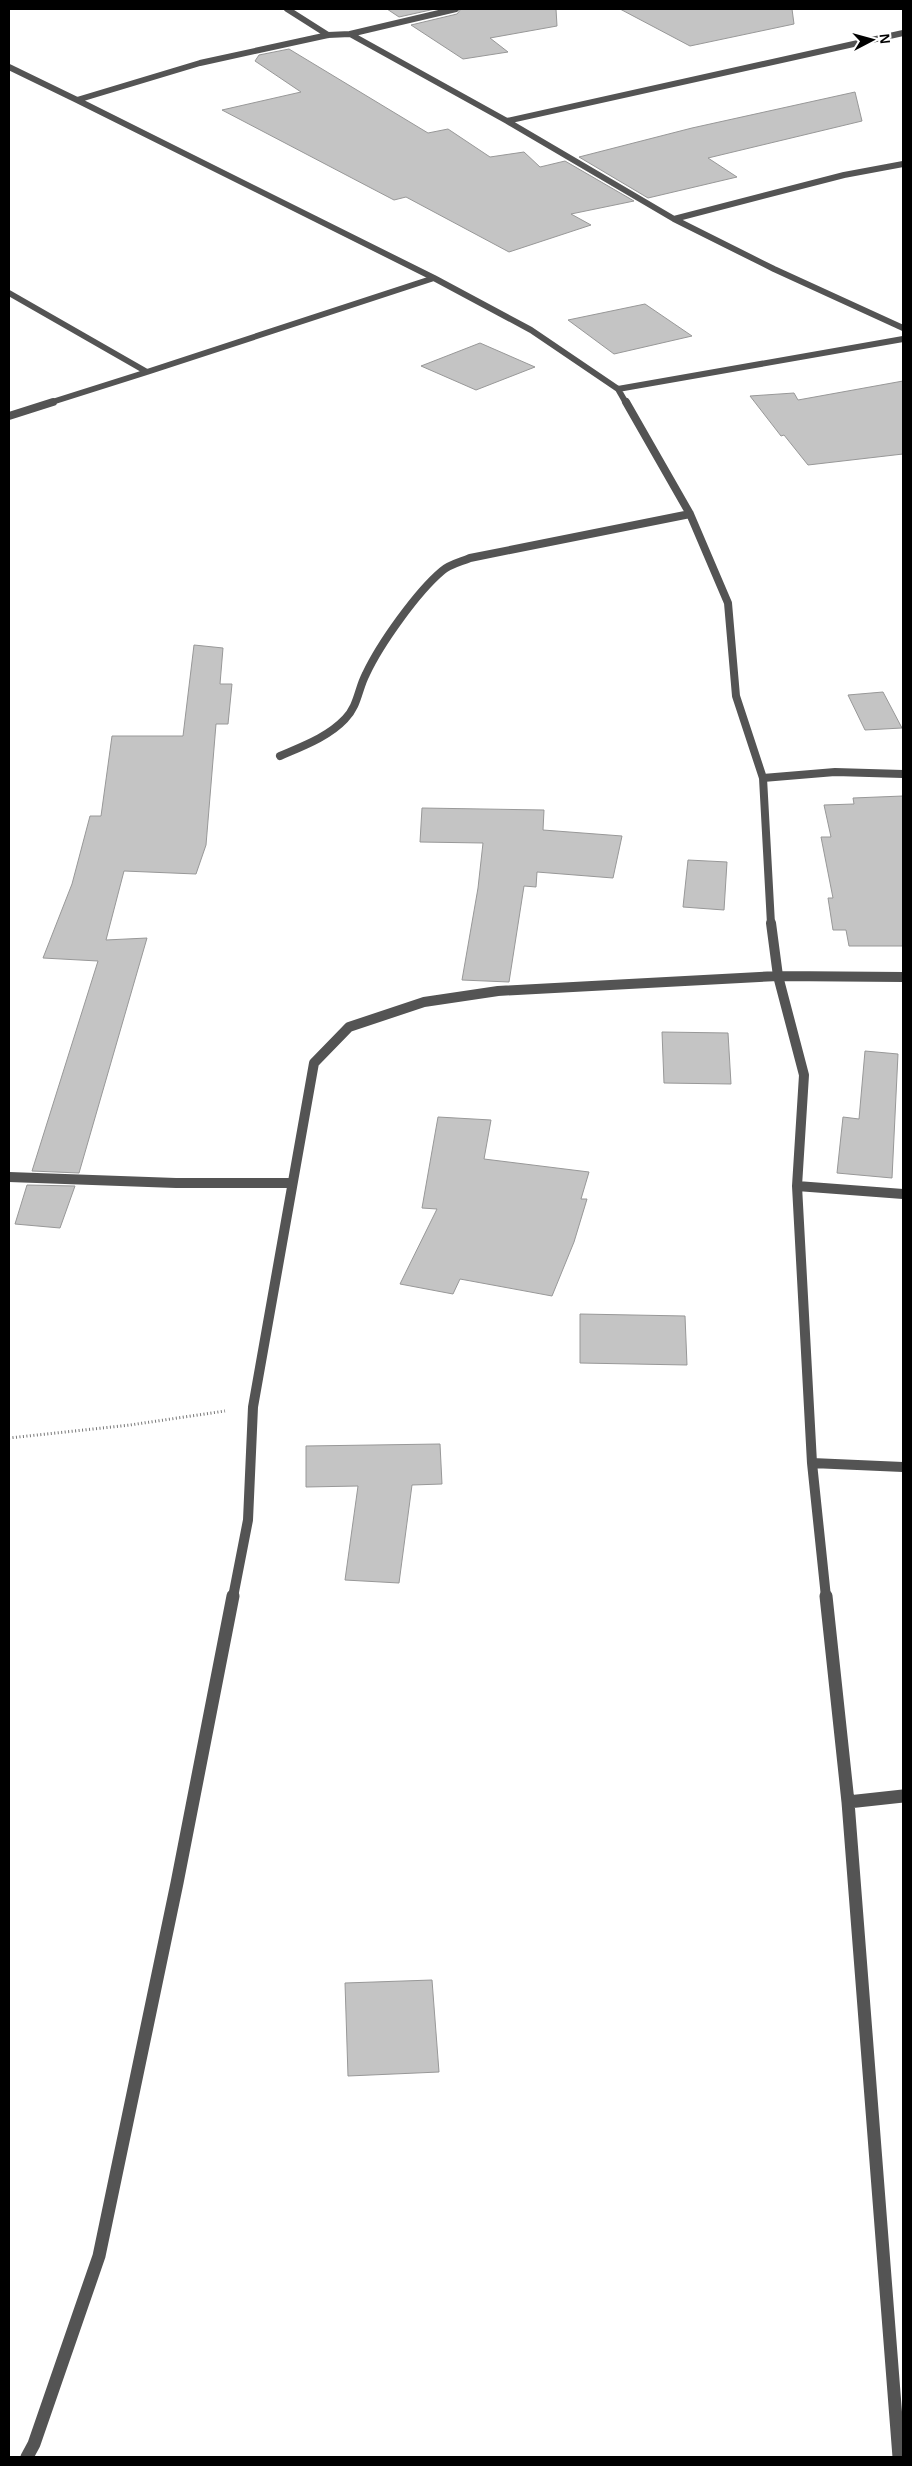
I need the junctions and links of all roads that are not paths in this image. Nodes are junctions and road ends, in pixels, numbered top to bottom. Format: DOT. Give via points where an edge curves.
graph roads {
  1 [pos="287,9"];
  2 [pos="456,9"];
  3 [pos="903,33"];
  4 [pos="350,34"];
  5 [pos="328,35"];
  6 [pos="9,67"];
  7 [pos="77,100"];
  8 [pos="507,121"];
  9 [pos="903,164"];
  10 [pos="674,219"];
  11 [pos="434,278"];
  12 [pos="9,293"];
  13 [pos="903,328"];
  14 [pos="903,339"];
  15 [pos="147,372"];
  16 [pos="618,389"];
  17 [pos="9,416"];
  18 [pos="690,514"];
  19 [pos="280,756"];
  20 [pos="903,774"];
  21 [pos="763,778"];
  22 [pos="778,976"];
  23 [pos="903,977"];
  24 [pos="9,1177"];
  25 [pos="292,1183"];
  26 [pos="797,1186"];
  27 [pos="903,1194"];
  28 [pos="812,1463"];
  29 [pos="903,1467"];
  30 [pos="903,1796"];
  31 [pos="848,1802"];
  32 [pos="27,2457"];
  33 [pos="898,2457"];
  1 -- 5 [label="street"];
  2 -- 4 [label="street"];
  3 -- 8 [label="street"];
  4 -- 5 [label="street"];
  4 -- 8 [label="street"];
  5 -- 7 [label="street" via="200,63"];
  6 -- 7 [label="street"];
  7 -- 11 [label="street"];
  8 -- 10 [label="street"];
  9 -- 10 [label="street" via="844,175"];
  10 -- 13 [label="street"];
  11 -- 15 [label="street"];
  11 -- 16 [label="street" via="531,330"];
  12 -- 15 [label="street"];
  14 -- 16 [label="street"];
  15 -- 17 [label="street"];
  16 -- 18 [label="street"];
  18 -- 19 [label="street" via="470,558 443,571 394,630 366,673 360,698 346,717 317,740"];
  18 -- 21 [label="street" via="728,603 736,696"];
  20 -- 21 [label="street" via="835,772"];
  21 -- 22 [label="street" via="770,919"];
  22 -- 23 [label="street"];
  22 -- 25 [label="street" via="498,991 424,1002 349,1027 314,1063"];
  22 -- 26 [label="street" via="804,1075"];
  24 -- 25 [label="street"];
  25 -- 32 [label="street" via="253,1407 248,1520 179,1873 99,2256"];
  26 -- 27 [label="street"];
  26 -- 28 [label="street"];
  28 -- 29 [label="street"];
  28 -- 31 [label="street"];
  30 -- 31 [label="street"];
  31 -- 33 [label="street"];
}
